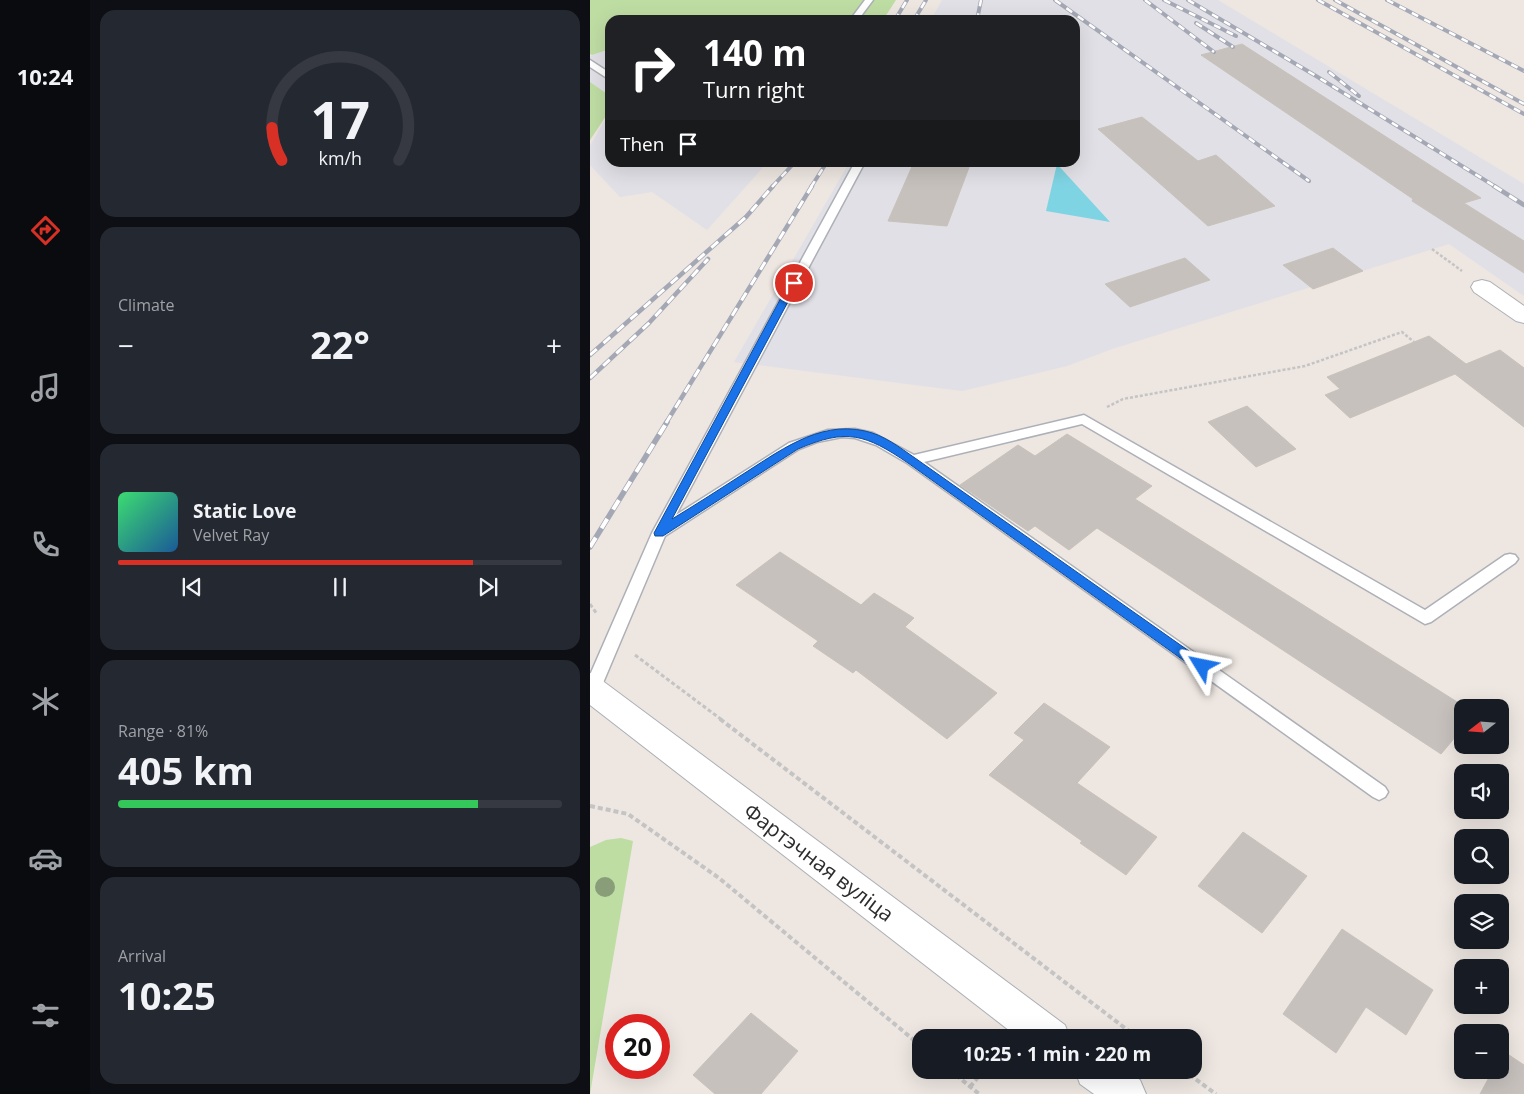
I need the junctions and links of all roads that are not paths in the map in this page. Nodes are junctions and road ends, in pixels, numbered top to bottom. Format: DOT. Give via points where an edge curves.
graph roads {
  1 [pos="869,0"];
  2 [pos="858,15"];
  3 [pos="590,63"];
  4 [pos="605,74"];
  5 [pos="857,167"];
  6 [pos="1482,287"];
  7 [pos="1524,316"];
  8 [pos="912,460"];
  9 [pos="659,533"];
  10 [pos="1510,559"];
  11 [pos="591,691"];
  12 [pos="1379,792"];
  13 [pos="1039,1029"];
  14 [pos="1106,1079"];
  15 [pos="1126,1094"];
  1 -- 2 [label="lane"];
  3 -- 4 [label="lane"];
  5 -- 9 [label="lane"];
  6 -- 7 [label="main road"];
  8 -- 9 [label="lane" via="883,441 864,434 842,432 816,437 772,459"];
  8 -- 10 [label="lane" via="1084,419 1425,618"];
  8 -- 12 [label="lane"];
  9 -- 11 [label="lane"];
  11 -- 13 [label="main road, Фартэчная вуліца"];
  14 -- 15 [label="main road"];
}
